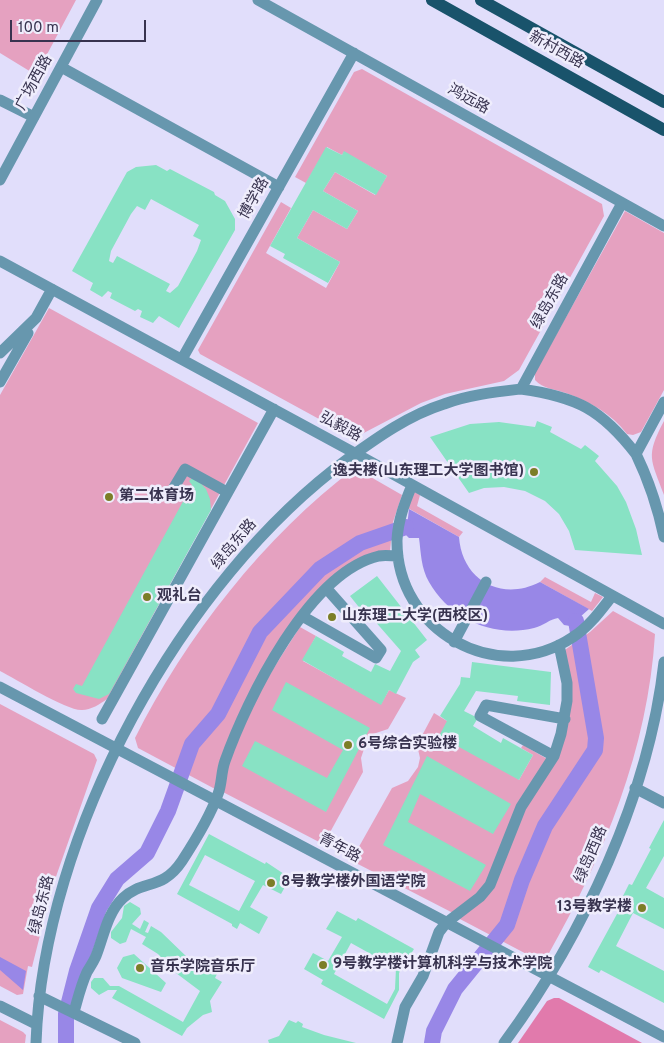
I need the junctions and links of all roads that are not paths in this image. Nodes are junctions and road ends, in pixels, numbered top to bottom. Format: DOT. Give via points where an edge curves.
graph roads {
  1 [pos="97,0"];
  2 [pos="258,0"];
  3 [pos="432,0"];
  4 [pos="481,0"];
  5 [pos="354,54"];
  6 [pos="62,67"];
  7 [pos="0,100"];
  8 [pos="664,102"];
  9 [pos="34,117"];
  10 [pos="664,130"];
  11 [pos="0,180"];
  12 [pos="279,187"];
  13 [pos="622,203"];
  14 [pos="664,226"];
  15 [pos="0,261"];
  16 [pos="52,289"];
  17 [pos="36,318"];
  18 [pos="0,353"];
  19 [pos="182,359"];
  20 [pos="0,382"];
  21 [pos="521,389"];
  22 [pos="664,402"];
  23 [pos="274,409"];
  24 [pos="355,453"];
  25 [pos="636,454"];
  26 [pos="412,485"];
  27 [pos="173,489"];
  28 [pos="228,492"];
  29 [pos="664,537"];
  30 [pos="398,556"];
  31 [pos="486,582"];
  32 [pos="327,589"];
  33 [pos="612,596"];
  34 [pos="302,616"];
  35 [pos="664,624"];
  36 [pos="454,642"];
  37 [pos="559,645"];
  38 [pos="664,662"];
  39 [pos="0,688"];
  40 [pos="102,719"];
  41 [pos="564,719"];
  42 [pos="117,749"];
  43 [pos="554,756"];
  44 [pos="635,788"];
  45 [pos="215,801"];
  46 [pos="664,803"];
  47 [pos="446,923"];
  48 [pos="548,976"];
  49 [pos="39,996"];
  50 [pos="0,1006"];
  51 [pos="74,1012"];
  52 [pos="36,1024"];
  53 [pos="664,1037"];
  54 [pos="36,1043"];
  55 [pos="136,1043"];
  56 [pos="397,1043"];
  57 [pos="504,1043"];
  1 -- 6 [label="street, 广场西路"];
  2 -- 5 [label="street, 鸿远路"];
  3 -- 10 [label="main road, 新村西路"];
  4 -- 8 [label="main road, 新村西路"];
  5 -- 12 [label="street, 博学路"];
  5 -- 13 [label="street, 鸿远路"];
  6 -- 9 [label="street, 广场西路"];
  6 -- 12 [label="street"];
  7 -- 9 [label="street"];
  9 -- 11 [label="street, 广场西路"];
  12 -- 19 [label="street, 博学路"];
  13 -- 14 [label="street, 鸿远路"];
  13 -- 21 [label="street, 绿岛东路"];
  15 -- 16 [label="street, 弘毅路"];
  16 -- 17 [label="street"];
  16 -- 19 [label="street, 弘毅路"];
  17 -- 18 [label="street"];
  17 -- 20 [label="street"];
  19 -- 23 [label="street, 弘毅路"];
  21 -- 24 [label="street, 绿岛东路" via="443,404 407,420"];
  21 -- 25 [label="street" via="565,397 585,406 602,416"];
  22 -- 25 [label="street"];
  23 -- 24 [label="street, 弘毅路"];
  23 -- 28 [label="street"];
  24 -- 26 [label="street, 弘毅路"];
  24 -- 42 [label="street, 绿岛东路" via="300,497 236,566 174,648"];
  25 -- 29 [label="street" via="660,514"];
  26 -- 30 [label="street" via="399,522"];
  26 -- 33 [label="street, 弘毅路"];
  27 -- 28 [label="street" via="185,468"];
  28 -- 40 [label="street"];
  30 -- 32 [label="street" via="380,556 360,564"];
  30 -- 36 [label="street" via="413,600 431,624"];
  31 -- 36 [label="street"];
  32 -- 34 [label="street"];
  32 -- 34 [label="street" via="381,650 376,658"];
  33 -- 35 [label="street, 弘毅路"];
  33 -- 37 [label="street" via="587,626"];
  34 -- 45 [label="street" via="278,650 244,715 224,764"];
  36 -- 37 [label="street" via="499,656 527,655"];
  37 -- 41 [label="street" via="567,684"];
  38 -- 44 [label="street, 绿岛西路" via="654,724"];
  39 -- 42 [label="street, 青年路"];
  41 -- 43 [label="street"];
  41 -- 43 [label="street" via="486,705 480,716"];
  42 -- 45 [label="street, 青年路"];
  42 -- 49 [label="street, 绿岛东路" via="97,791 64,882"];
  43 -- 47 [label="street" via="521,807 490,885 480,897"];
  44 -- 46 [label="street"];
  44 -- 48 [label="street, 绿岛西路" via="600,876"];
  45 -- 47 [label="street, 青年路"];
  45 -- 51 [label="street" via="172,874 162,882 124,897 114,909 81,987"];
  47 -- 48 [label="street, 青年路"];
  47 -- 56 [label="street" via="404,1007"];
  48 -- 53 [label="street, 青年路"];
  48 -- 57 [label="street, 绿岛西路"];
  49 -- 51 [label="street"];
  49 -- 52 [label="street, 绿岛东路"];
  50 -- 52 [label="street"];
  51 -- 55 [label="street"];
  52 -- 54 [label="street, 绿岛东路"];
}
